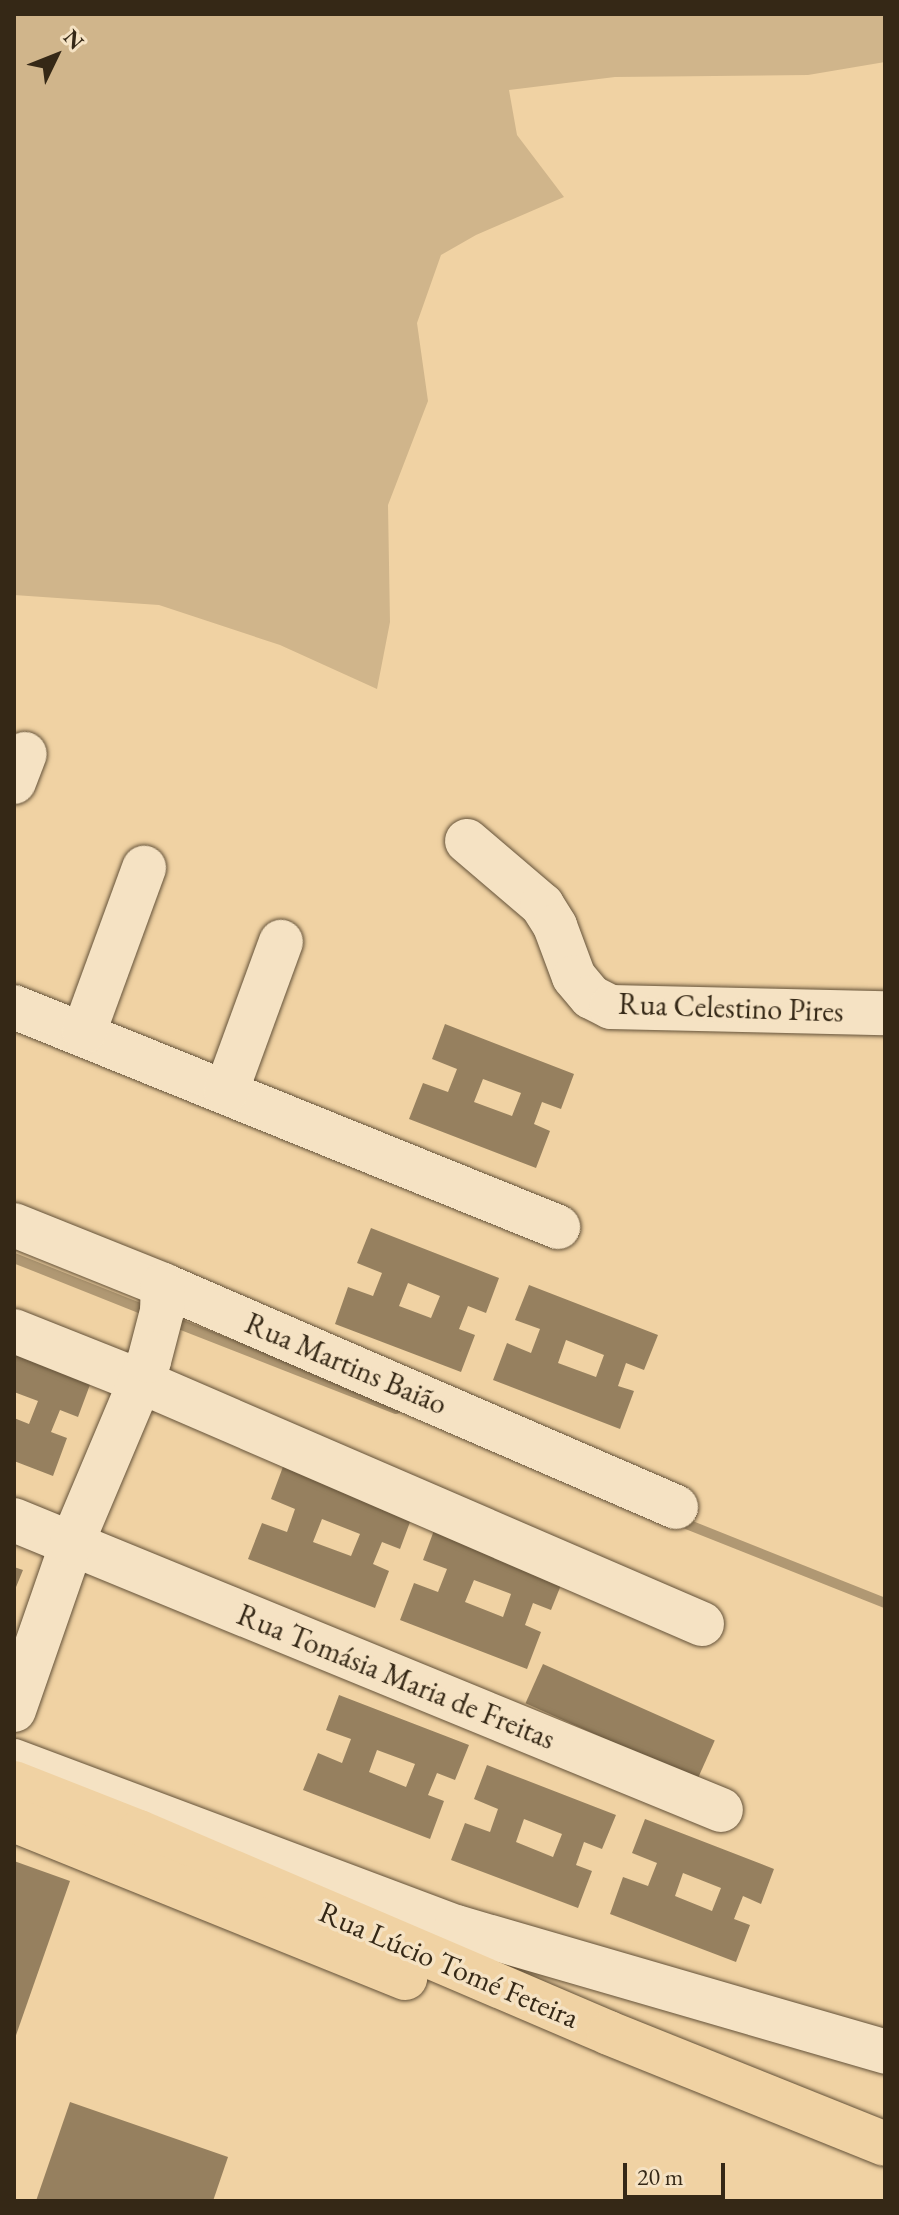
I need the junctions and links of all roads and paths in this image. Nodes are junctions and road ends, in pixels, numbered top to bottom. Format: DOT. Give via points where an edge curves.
graph roads {
  1 [pos="467,841"];
  2 [pos="144,868"];
  3 [pos="281,942"];
  4 [pos="14,1007"];
  5 [pos="885,1013"];
  6 [pos="84,1032"];
  7 [pos="226,1092"];
  8 [pos="14,1225"];
  9 [pos="558,1227"];
  10 [pos="162,1298"];
  11 [pos="14,1331"];
  12 [pos="145,1371"];
  13 [pos="676,1507"];
  14 [pos="14,1520"];
  15 [pos="72,1543"];
  16 [pos="702,1624"];
  17 [pos="14,1710"];
  18 [pos="14,1761"];
  19 [pos="14,1783"];
  20 [pos="721,1810"];
  21 [pos="14,1820"];
  22 [pos="885,2052"];
  23 [pos="885,2144"];
  24 [pos="885,2176"];
  1 -- 5 [label="street, Rua Celestino Pires" via="542,905 574,977 591,997 611,1007"];
  2 -- 6 [label="street"];
  3 -- 7 [label="street"];
  4 -- 6 [label="street"];
  6 -- 7 [label="street"];
  7 -- 9 [label="street"];
  8 -- 10 [label="street, Rua Martins Baião"];
  10 -- 12 [label="street"];
  10 -- 13 [label="street, Rua Martins Baião"];
  11 -- 12 [label="street"];
  12 -- 15 [label="street"];
  12 -- 16 [label="street"];
  14 -- 15 [label="street, Rua Tomásia Maria de Freitas"];
  15 -- 17 [label="street"];
  15 -- 20 [label="street, Rua Tomásia Maria de Freitas"];
  18 -- 22 [label="street" via="456,1927"];
  19 -- 23 [label="main road, Rua Lúcio Tomé Feteira"];
  21 -- 24 [label="main road, Rua Lúcio Tomé Feteira"];
}
